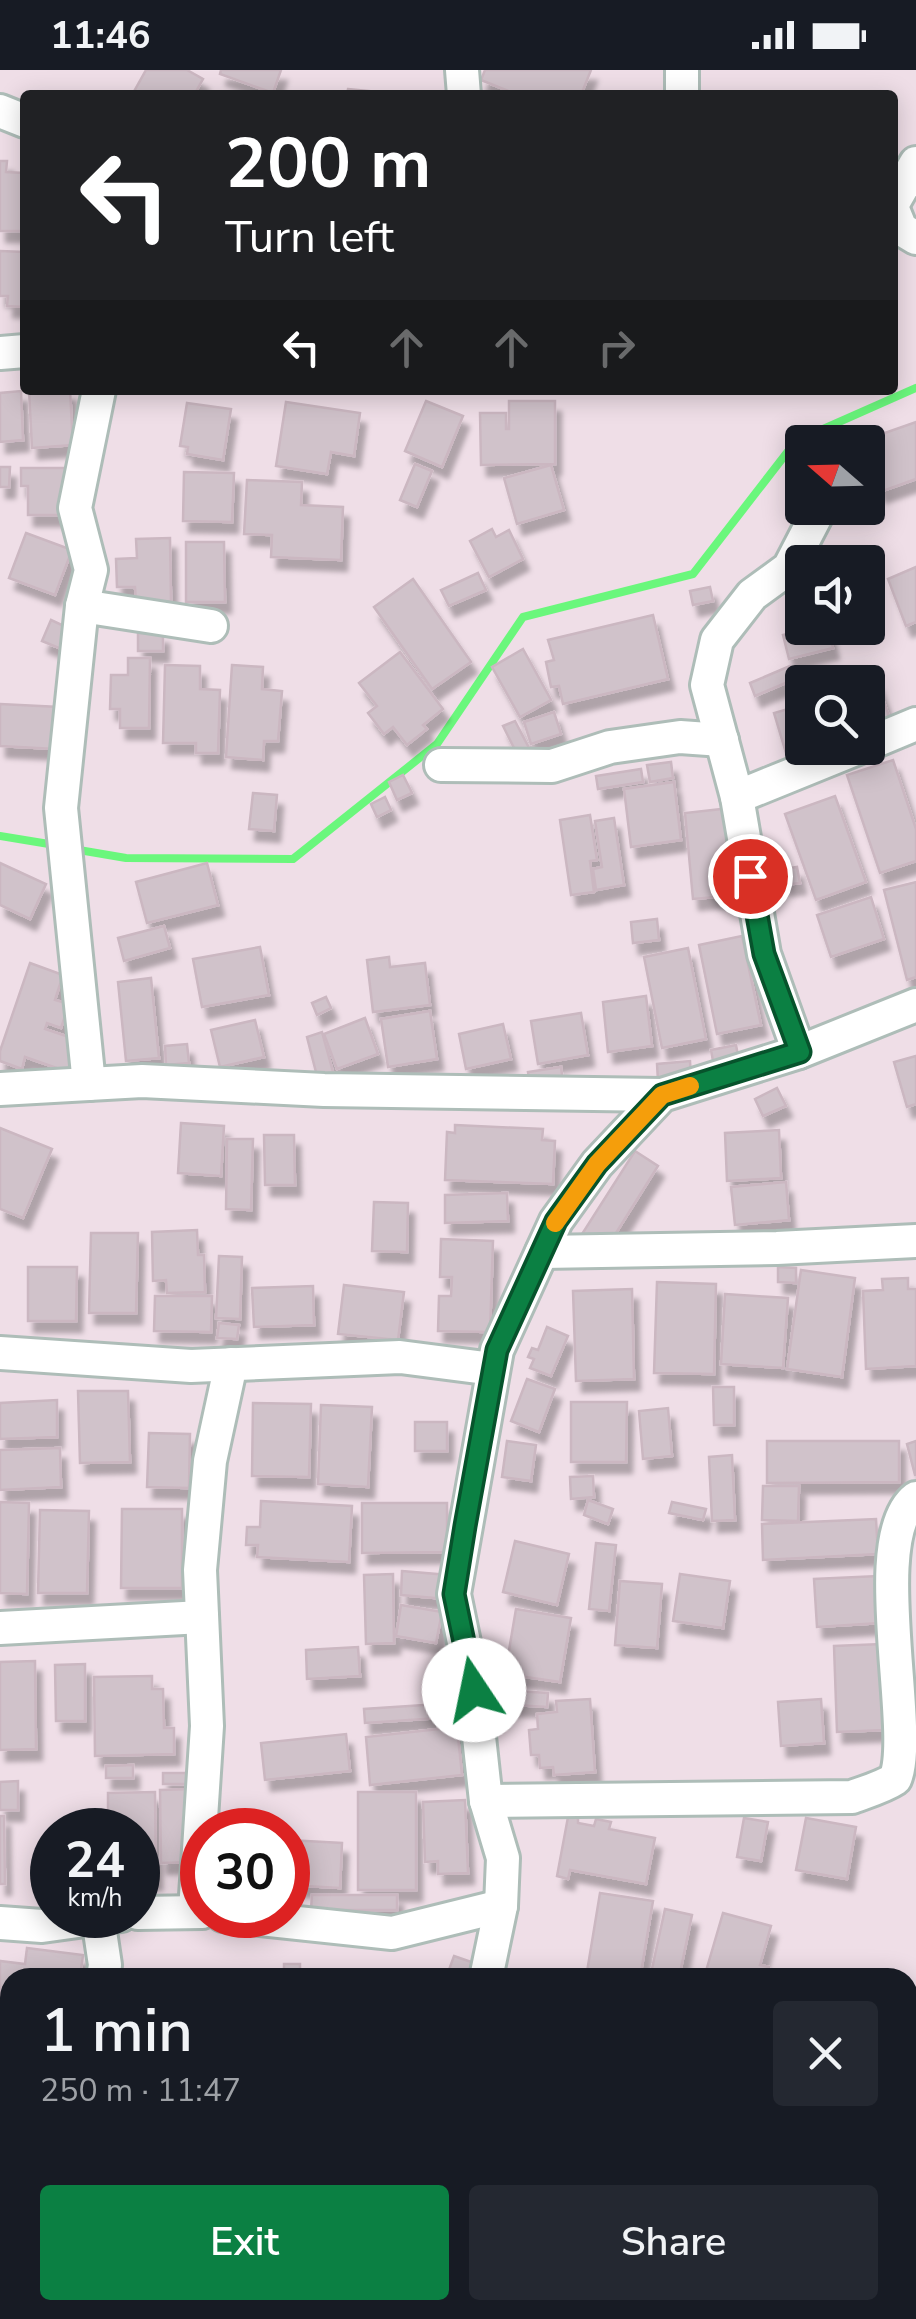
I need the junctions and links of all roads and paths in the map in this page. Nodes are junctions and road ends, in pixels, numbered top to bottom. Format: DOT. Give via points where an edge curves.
graph roads {
  1 [pos="916,163"];
  2 [pos="898,195"];
  3 [pos="898,221"];
  4 [pos="916,238"];
  5 [pos="98,395"];
  6 [pos="811,525"];
  7 [pos="82,606"];
  8 [pos="211,626"];
  9 [pos="916,724"];
  10 [pos="885,737"];
  11 [pos="722,740"];
  12 [pos="441,765"];
  13 [pos="816,765"];
  14 [pos="737,797"];
  15 [pos="916,1005"];
  16 [pos="800,1052"];
  17 [pos="89,1084"];
  18 [pos="0,1088"];
  19 [pos="662,1095"];
  20 [pos="916,1240"];
  21 [pos="542,1252"];
  22 [pos="0,1353"];
  23 [pos="232,1364"];
  24 [pos="493,1370"];
  25 [pos="916,1498"];
  26 [pos="202,1617"];
  27 [pos="0,1628"];
  28 [pos="486,1801"];
  29 [pos="207,1808"];
  30 [pos="501,1906"];
  31 [pos="0,1924"];
  32 [pos="310,1924"];
  33 [pos="30,1925"];
  34 [pos="108,1938"];
  35 [pos="105,1968"];
  36 [pos="488,1968"];
  1 -- 2 [label="street"];
  3 -- 4 [label="street"];
  5 -- 7 [label="street" via="75,508 91,570"];
  6 -- 11 [label="street" via="789,568 752,595 718,640 707,685"];
  7 -- 8 [label="street"];
  7 -- 17 [label="street" via="60,808"];
  9 -- 10 [label="street"];
  11 -- 12 [label="street" via="680,737 610,747 552,766"];
  11 -- 14 [label="street"];
  13 -- 14 [label="street"];
  14 -- 16 [label="street" via="764,954"];
  15 -- 16 [label="street"];
  16 -- 19 [label="street"];
  17 -- 18 [label="street"];
  17 -- 19 [label="street"];
  19 -- 21 [label="street" via="597,1164"];
  20 -- 21 [label="street"];
  21 -- 24 [label="street"];
  22 -- 23 [label="street"];
  23 -- 24 [label="street" via="400,1357"];
  23 -- 26 [label="street" via="210,1461"];
  24 -- 28 [label="street" via="454,1594 474,1690"];
  25 -- 28 [label="street" via="898,1535 916,1718 912,1751 896,1778 852,1797"];
  26 -- 27 [label="street"];
  26 -- 29 [label="street"];
  28 -- 30 [label="street" via="504,1858"];
  30 -- 32 [label="street" via="392,1933"];
  30 -- 36 [label="street"];
  31 -- 33 [label="street"];
  34 -- 35 [label="street"];
}
